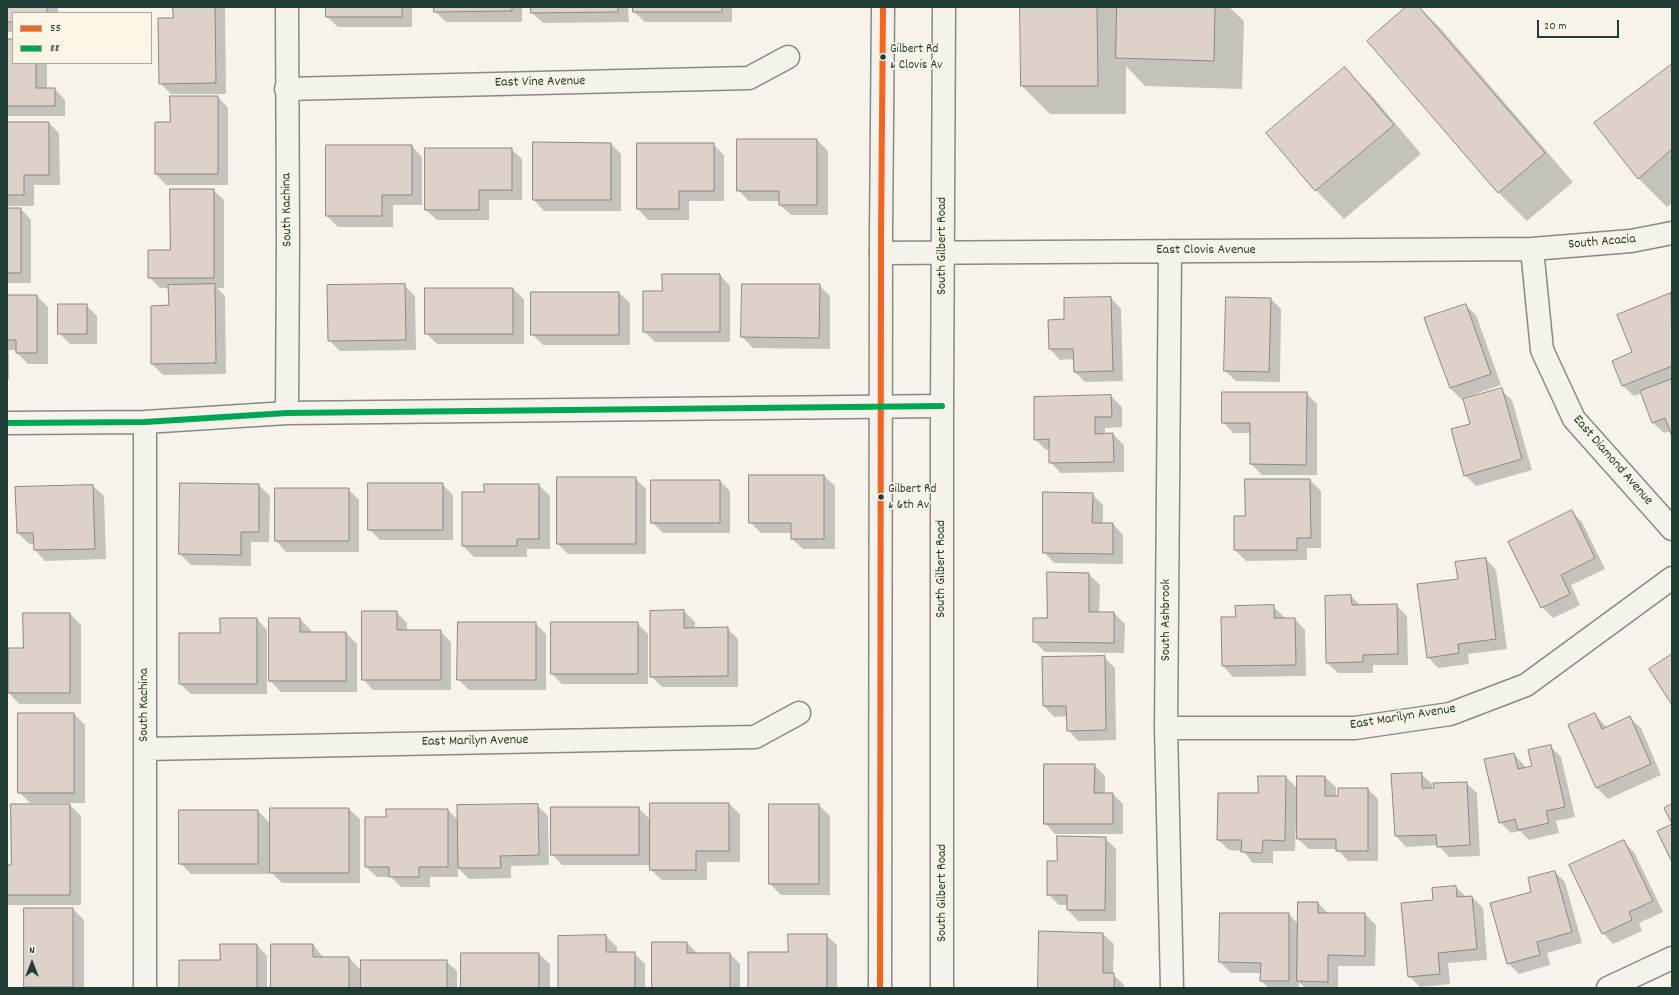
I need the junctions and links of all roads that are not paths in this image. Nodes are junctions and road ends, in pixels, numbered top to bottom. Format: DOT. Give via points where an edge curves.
graph roads {
  1 [pos="287,7"];
  2 [pos="883,7"];
  3 [pos="944,7"];
  4 [pos="788,57"];
  5 [pos="286,89"];
  6 [pos="1672,233"];
  7 [pos="1532,249"];
  8 [pos="1170,251"];
  9 [pos="943,252"];
  10 [pos="881,253"];
  11 [pos="942,406"];
  12 [pos="881,407"];
  13 [pos="286,413"];
  14 [pos="145,422"];
  15 [pos="7,423"];
  16 [pos="1672,530"];
  17 [pos="1672,578"];
  18 [pos="799,713"];
  19 [pos="1166,728"];
  20 [pos="145,749"];
  21 [pos="1672,958"];
  22 [pos="145,988"];
  23 [pos="880,988"];
  24 [pos="942,988"];
  25 [pos="1172,988"];
  26 [pos="1608,988"];
  1 -- 5 [label="street, South Kachina"];
  2 -- 10 [label="street"];
  3 -- 9 [label="street, South Gilbert Road"];
  4 -- 5 [label="street, East Vine Avenue" via="749,78"];
  5 -- 13 [label="street, South Kachina"];
  6 -- 7 [label="street, South Acacia" via="1631,241"];
  7 -- 8 [label="street, East Clovis Avenue"];
  7 -- 16 [label="street, East Diamond Avenue" via="1542,350 1574,419"];
  8 -- 9 [label="street, East Clovis Avenue"];
  8 -- 19 [label="street, South Ashbrook"];
  9 -- 10 [label="street, East Clovis Avenue"];
  9 -- 11 [label="street, South Gilbert Road"];
  10 -- 12 [label="street"];
  11 -- 12 [label="street"];
  11 -- 24 [label="street, South Gilbert Road"];
  12 -- 13 [label="street"];
  12 -- 23 [label="street"];
  13 -- 14 [label="street"];
  14 -- 15 [label="street"];
  14 -- 20 [label="street, South Kachina"];
  17 -- 19 [label="street, East Marilyn Avenue" via="1526,685 1450,714 1355,728"];
  18 -- 20 [label="street, East Marilyn Avenue" via="755,737"];
  19 -- 25 [label="street, South Ashbrook"];
  20 -- 22 [label="street, South Kachina"];
  21 -- 26 [label="street"];
}
